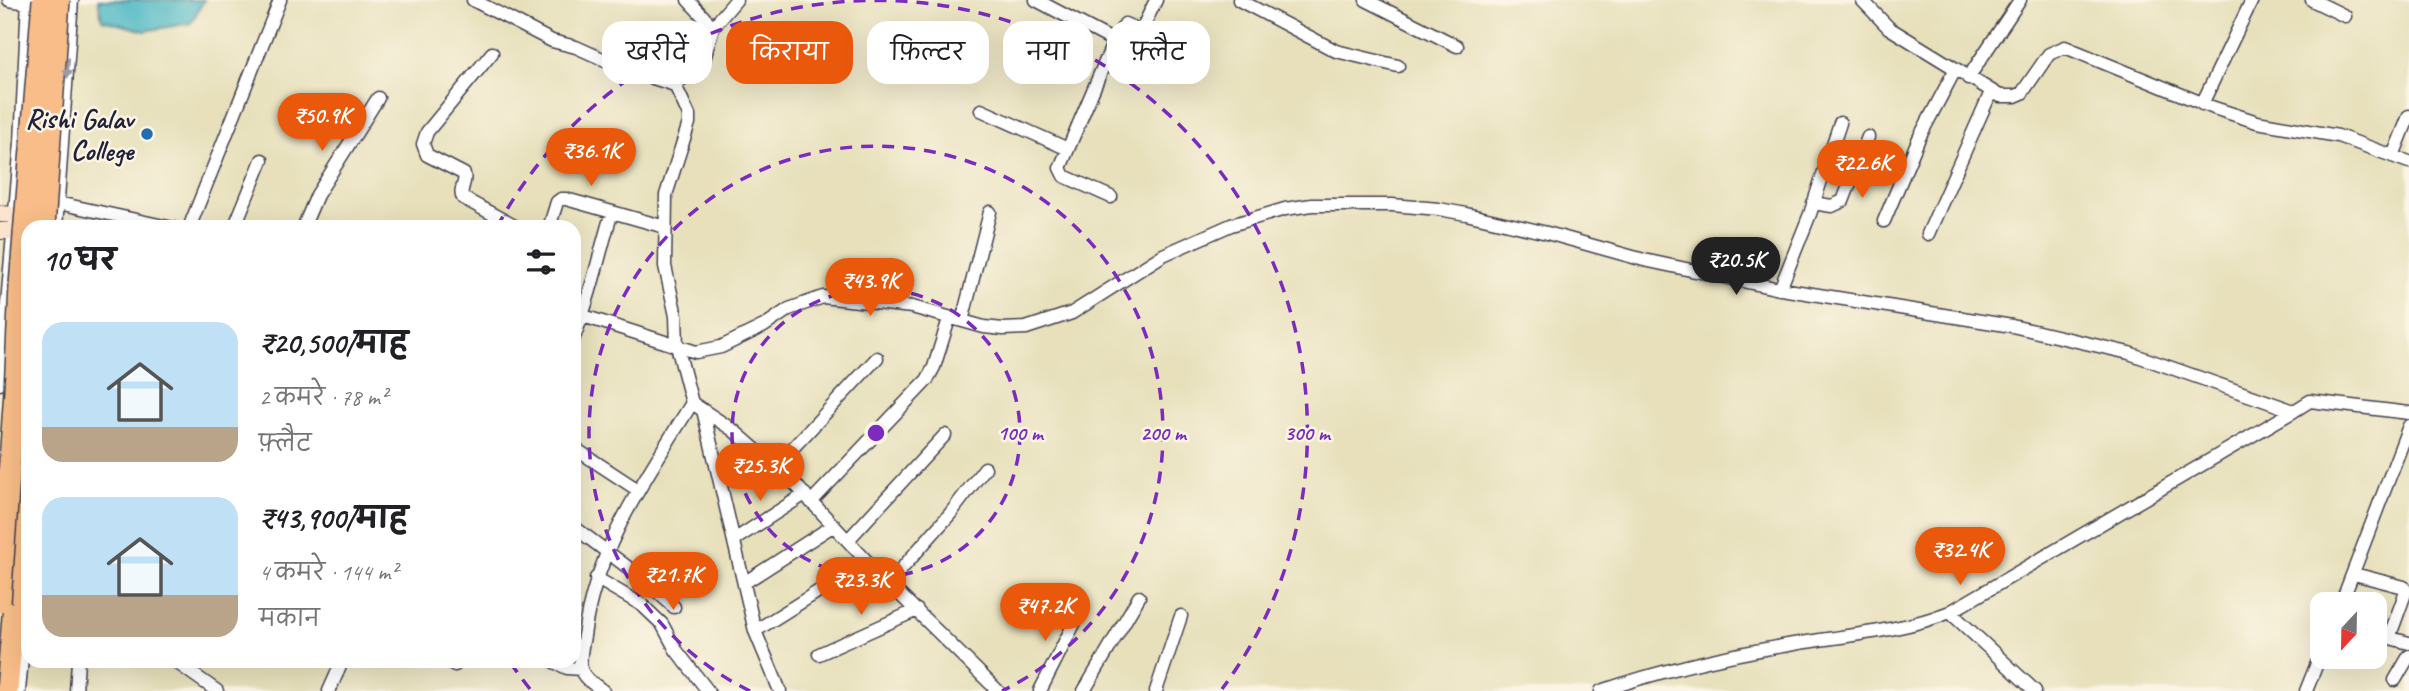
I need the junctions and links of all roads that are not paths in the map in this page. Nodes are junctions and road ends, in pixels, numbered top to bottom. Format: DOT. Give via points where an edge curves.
graph roads {
  1 [pos="9,0"];
  2 [pos="60,0"];
  3 [pos="72,0"];
  4 [pos="280,0"];
  5 [pos="473,0"];
  6 [pos="688,0"];
  7 [pos="736,0"];
  8 [pos="1036,0"];
  9 [pos="1156,0"];
  10 [pos="1239,0"];
  11 [pos="1366,0"];
  12 [pos="1862,0"];
  13 [pos="2020,0"];
  14 [pos="2252,0"];
  15 [pos="2312,0"];
  16 [pos="33,1"];
  17 [pos="2345,16"];
  18 [pos="1146,21"];
  19 [pos="713,27"];
  20 [pos="1107,37"];
  21 [pos="1457,46"];
  22 [pos="492,53"];
  23 [pos="1107,57"];
  24 [pos="1398,66"];
  25 [pos="1955,70"];
  26 [pos="1968,78"];
  27 [pos="675,85"];
  28 [pos="1991,92"];
  29 [pos="378,98"];
  30 [pos="2202,104"];
  31 [pos="981,110"];
  32 [pos="2409,116"];
  33 [pos="1840,123"];
  34 [pos="1868,137"];
  35 [pos="1068,149"];
  36 [pos="2393,156"];
  37 [pos="262,160"];
  38 [pos="2409,162"];
  39 [pos="1111,197"];
  40 [pos="1813,203"];
  41 [pos="58,204"];
  42 [pos="612,212"];
  43 [pos="990,212"];
  44 [pos="23,220"];
  45 [pos="45,220"];
  46 [pos="57,220"];
  47 [pos="135,220"];
  48 [pos="192,220"];
  49 [pos="237,220"];
  50 [pos="307,220"];
  51 [pos="503,220"];
  52 [pos="551,220"];
  53 [pos="1884,221"];
  54 [pos="7,223"];
  55 [pos="665,227"];
  56 [pos="1928,234"];
  57 [pos="21,263"];
  58 [pos="1780,289"];
  59 [pos="581,308"];
  60 [pos="581,315"];
  61 [pos="949,319"];
  62 [pos="962,321"];
  63 [pos="677,346"];
  64 [pos="877,358"];
  65 [pos="0,384"];
  66 [pos="697,407"];
  67 [pos="2294,411"];
  68 [pos="2409,413"];
  69 [pos="2409,426"];
  70 [pos="945,435"];
  71 [pos="581,453"];
  72 [pos="775,467"];
  73 [pos="985,468"];
  74 [pos="638,490"];
  75 [pos="808,498"];
  76 [pos="21,519"];
  77 [pos="834,526"];
  78 [pos="581,533"];
  79 [pos="734,540"];
  80 [pos="848,540"];
  81 [pos="607,553"];
  82 [pos="867,561"];
  83 [pos="2354,574"];
  84 [pos="596,578"];
  85 [pos="744,583"];
  86 [pos="889,583"];
  87 [pos="2347,592"];
  88 [pos="1139,597"];
  89 [pos="0,602"];
  90 [pos="674,607"];
  91 [pos="917,610"];
  92 [pos="1081,610"];
  93 [pos="1950,612"];
  94 [pos="1181,615"];
  95 [pos="755,631"];
  96 [pos="2389,638"];
  97 [pos="2409,643"];
  98 [pos="819,654"];
  99 [pos="2409,656"];
  100 [pos="21,668"];
  101 [pos="78,668"];
  102 [pos="184,668"];
  103 [pos="339,668"];
  104 [pos="567,668"];
  105 [pos="581,669"];
  106 [pos="2315,669"];
  107 [pos="2395,680"];
  108 [pos="7,691"];
  109 [pos="19,691"];
  110 [pos="76,691"];
  111 [pos="217,691"];
  112 [pos="329,691"];
  113 [pos="603,691"];
  114 [pos="708,691"];
  115 [pos="780,691"];
  116 [pos="998,691"];
  117 [pos="1040,691"];
  118 [pos="1084,691"];
  119 [pos="1156,691"];
  120 [pos="1601,691"];
  121 [pos="2035,691"];
  122 [pos="2306,691"];
  1 -- 16 [label="street"];
  2 -- 45 [label="highway, bridge"];
  3 -- 41 [label="street, one-way"];
  4 -- 48 [label="street"];
  5 -- 27 [label="street" via="552,41"];
  6 -- 19 [label="street"];
  7 -- 19 [label="street"];
  8 -- 20 [label="street"];
  9 -- 18 [label="street"];
  10 -- 24 [label="street" via="1336,51"];
  11 -- 21 [label="street"];
  12 -- 25 [label="street" via="1889,28"];
  13 -- 26 [label="street"];
  14 -- 30 [label="street"];
  15 -- 17 [label="street"];
  16 -- 44 [label="highway, bridge"];
  16 -- 54 [label="street" via="21,142"];
  19 -- 27 [label="street" via="705,56"];
  22 -- 51 [label="street" via="427,132 423,144 427,155 464,174 463,198"];
  23 -- 35 [label="street"];
  25 -- 26 [label="street"];
  25 -- 53 [label="street" via="1919,138"];
  26 -- 28 [label="street"];
  27 -- 55 [label="street" via="690,123 666,195"];
  28 -- 30 [label="street" via="2008,97 2021,93 2049,54 2065,47"];
  28 -- 56 [label="street"];
  29 -- 50 [label="street" via="323,185"];
  30 -- 36 [label="street" via="2257,122 2338,136"];
  31 -- 35 [label="street"];
  32 -- 36 [label="street"];
  33 -- 40 [label="street"];
  34 -- 40 [label="street" via="1843,201 1832,206"];
  35 -- 39 [label="street" via="1061,173"];
  36 -- 38 [label="street"];
  37 -- 49 [label="street"];
  40 -- 58 [label="street"];
  41 -- 46 [label="street"];
  41 -- 47 [label="street"];
  41 -- 54 [label="street"];
  42 -- 52 [label="street" via="561,199"];
  42 -- 55 [label="street"];
  42 -- 59 [label="street"];
  43 -- 62 [label="street"];
  54 -- 65 [label="street"];
  55 -- 63 [label="street" via="665,266"];
  57 -- 89 [label="highway, bridge"];
  58 -- 62 [label="street" via="1439,209 1357,203 1284,209 1231,225 1127,276 1083,307 1026,328"];
  58 -- 67 [label="street" via="2012,326 2129,353"];
  60 -- 63 [label="street"];
  61 -- 62 [label="street"];
  61 -- 63 [label="street" via="912,307 823,297 789,309 721,347 696,352"];
  61 -- 75 [label="street" via="927,380"];
  63 -- 66 [label="street"];
  64 -- 72 [label="street"];
  66 -- 72 [label="street" via="733,430"];
  66 -- 74 [label="street"];
  66 -- 79 [label="street"];
  67 -- 68 [label="street" via="2310,401"];
  67 -- 93 [label="street"];
  69 -- 83 [label="street"];
  70 -- 80 [label="street"];
  71 -- 74 [label="street"];
  72 -- 75 [label="street"];
  73 -- 86 [label="street"];
  74 -- 81 [label="street"];
  75 -- 77 [label="street"];
  75 -- 79 [label="street"];
  76 -- 108 [label="highway"];
  77 -- 80 [label="street"];
  77 -- 85 [label="street"];
  78 -- 81 [label="street"];
  79 -- 85 [label="street"];
  80 -- 82 [label="street"];
  81 -- 84 [label="street"];
  81 -- 90 [label="street"];
  82 -- 86 [label="street"];
  82 -- 95 [label="street"];
  83 -- 87 [label="street"];
  83 -- 96 [label="street" via="2404,587"];
  84 -- 105 [label="street"];
  84 -- 114 [label="street" via="642,605 662,624"];
  85 -- 95 [label="street"];
  86 -- 91 [label="street"];
  88 -- 118 [label="street"];
  91 -- 98 [label="street"];
  91 -- 116 [label="street"];
  92 -- 117 [label="street"];
  93 -- 120 [label="street" via="1901,628 1688,663"];
  93 -- 121 [label="street"];
  94 -- 119 [label="street"];
  95 -- 115 [label="street"];
  96 -- 97 [label="street"];
  99 -- 107 [label="street"];
  100 -- 109 [label="street"];
  101 -- 110 [label="street"];
  102 -- 111 [label="street"];
  103 -- 112 [label="street"];
  104 -- 105 [label="street"];
  105 -- 113 [label="street"];
  106 -- 122 [label="street"];
}
